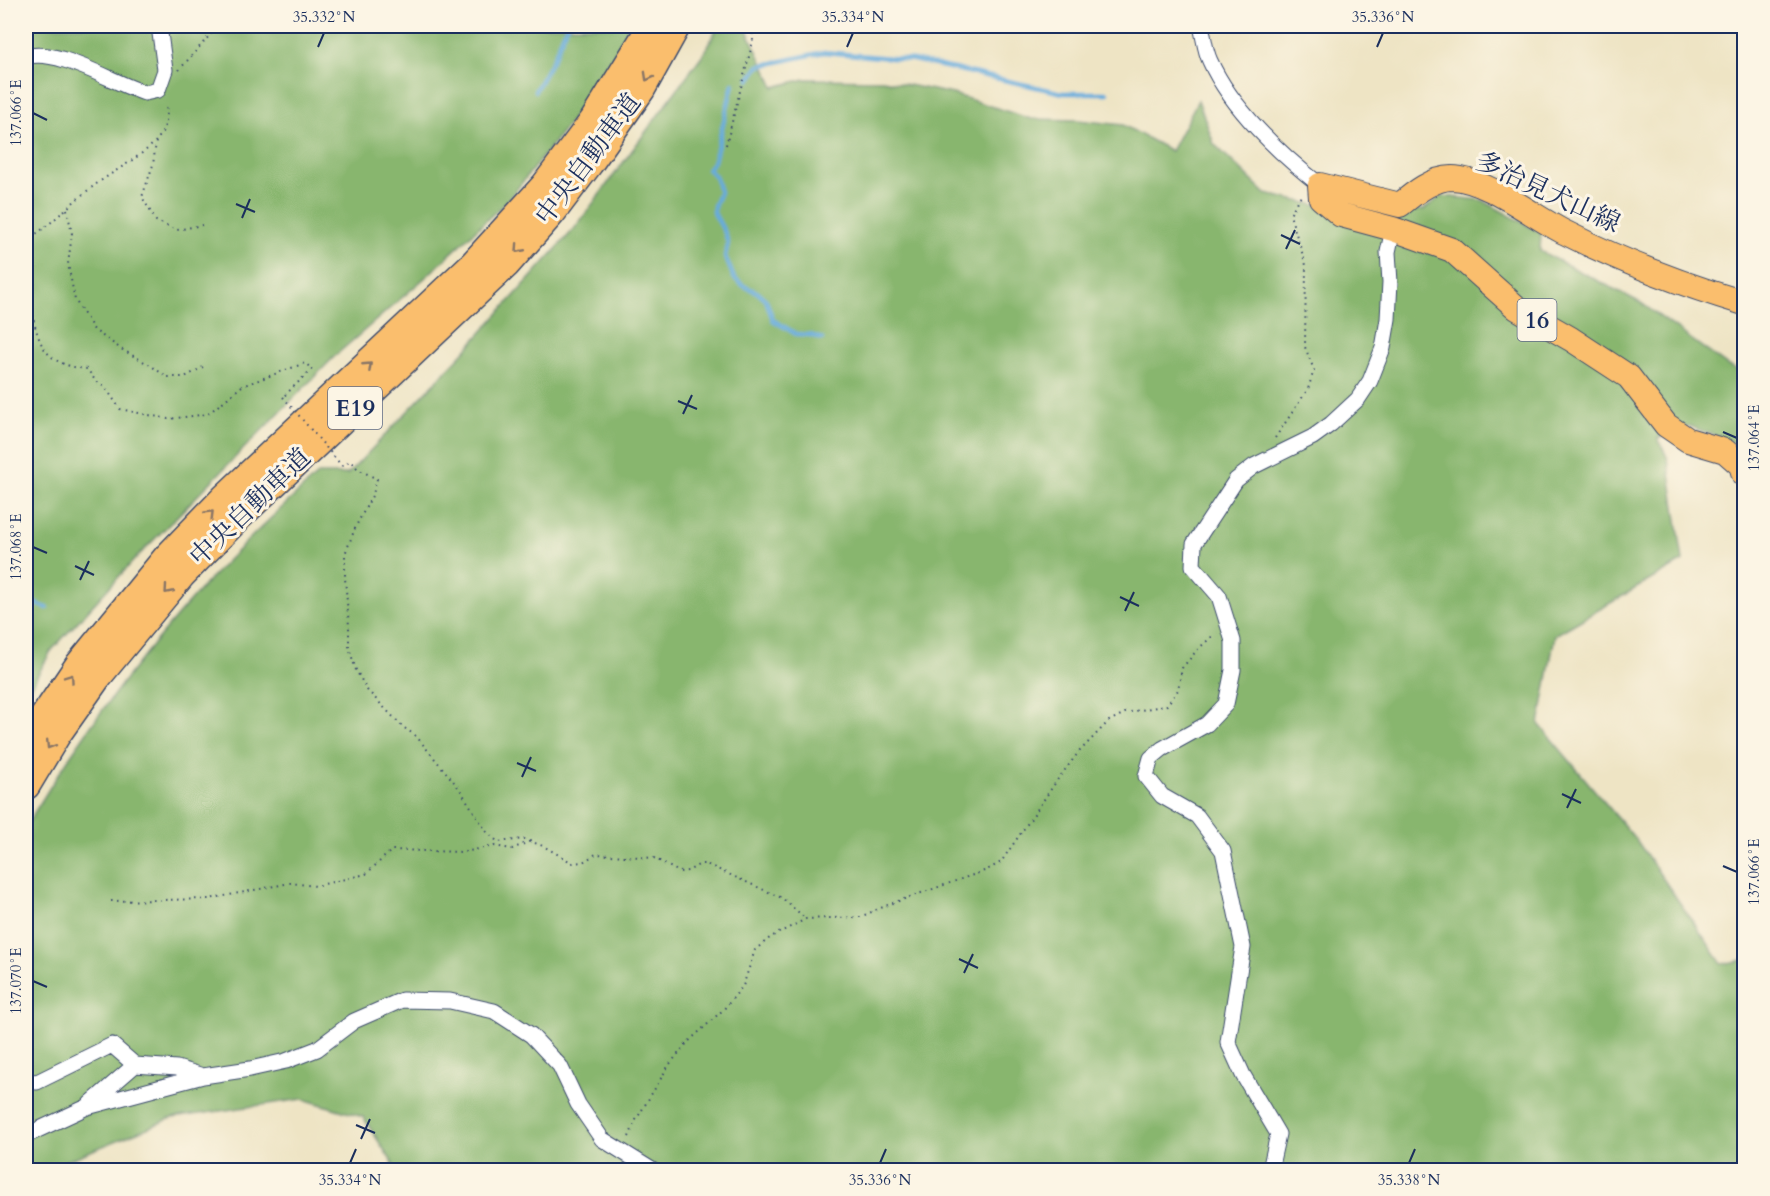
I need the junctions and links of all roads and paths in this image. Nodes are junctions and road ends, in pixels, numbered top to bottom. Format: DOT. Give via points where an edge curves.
graph roads {
  1 [pos="159,26"];
  2 [pos="218,26"];
  3 [pos="652,26"];
  4 [pos="676,26"];
  5 [pos="752,26"];
  6 [pos="1201,26"];
  7 [pos="26,57"];
  8 [pos="158,90"];
  9 [pos="156,142"];
  10 [pos="726,145"];
  11 [pos="1320,185"];
  12 [pos="67,209"];
  13 [pos="202,225"];
  14 [pos="1393,229"];
  15 [pos="26,240"];
  16 [pos="26,291"];
  17 [pos="1744,303"];
  18 [pos="203,367"];
  19 [pos="1273,440"];
  20 [pos="1744,475"];
  21 [pos="1227,623"];
  22 [pos="26,744"];
  23 [pos="26,785"];
  24 [pos="531,841"];
  25 [pos="111,901"];
  26 [pos="806,920"];
  27 [pos="135,1065"];
  28 [pos="203,1076"];
  29 [pos="26,1081"];
  30 [pos="87,1107"];
  31 [pos="26,1137"];
  32 [pos="625,1155"];
  33 [pos="652,1170"];
  34 [pos="1270,1170"];
  1 -- 8 [label="street" via="165,70"];
  2 -- 8 [label="path"];
  22 -- 3 [label="highway, 中央自動車道 / E19, one-way" via="80,664 166,559 225,498 474,264 545,186 593,122"];
  4 -- 23 [label="highway, 中央自動車道 / E19, one-way" via="641,89 552,212 506,264 181,575 97,677"];
  5 -- 10 [label="path" via="753,41"];
  6 -- 11 [label="street" via="1209,59 1222,84 1284,157"];
  7 -- 8 [label="street" via="61,58 145,93"];
  8 -- 9 [label="path" via="167,109 165,126"];
  9 -- 12 [label="path"];
  9 -- 13 [label="path" via="142,196 156,221 177,230"];
  11 -- 14 [label="main road, 16" via="1321,198 1341,214"];
  11 -- 17 [label="main road, 多治見犬山線" via="1400,205 1439,180 1452,178 1473,183 1565,233 1643,268"];
  11 -- 19 [label="path" via="1298,199 1290,215 1306,264 1305,347 1314,370 1308,389"];
  12 -- 15 [label="path"];
  12 -- 18 [label="path" via="72,234 68,264 75,300 94,330 167,377 185,376"];
  14 -- 20 [label="main road, 16" via="1452,250 1517,308 1629,378 1666,425 1688,440 1725,451 1741,465"];
  14 -- 21 [label="street" via="1388,252 1388,319 1383,348 1370,381 1358,399 1331,424 1313,437 1254,465 1236,480 1194,544 1193,567 1219,596"];
  16 -- 24 [label="path, bridge" via="45,352 72,368 87,369 120,409 168,419 208,414 242,386 305,363 312,369 283,397 342,466 350,461 377,479 345,554 349,648 356,670 367,690 416,736 459,788 486,831 498,842"];
  21 -- 26 [label="path" via="1182,668 1178,690 1167,705 1125,713 1109,722 1078,753 1001,862 860,917"];
  21 -- 34 [label="street" via="1233,641 1233,670 1226,704 1207,724 1161,749 1151,758 1146,776 1162,796 1197,816 1223,852 1243,947 1228,1042 1278,1134"];
  24 -- 25 [label="path" via="512,849 494,846 464,852 392,850 366,874 316,886 290,883 209,899"];
  24 -- 26 [label="path" via="573,863 596,854 654,858 679,872 706,864 782,898"];
  26 -- 32 [label="path" via="771,937 755,950 743,986 669,1065 636,1120"];
  27 -- 28 [label="street" via="177,1068"];
  27 -- 29 [label="street" via="112,1045 37,1082"];
  27 -- 30 [label="street"];
  28 -- 30 [label="street"];
  28 -- 32 [label="street" via="286,1061 317,1048 354,1021 402,1000 450,1001 494,1011 531,1035 560,1066 602,1138"];
  30 -- 31 [label="street"];
  32 -- 33 [label="street"];
}
